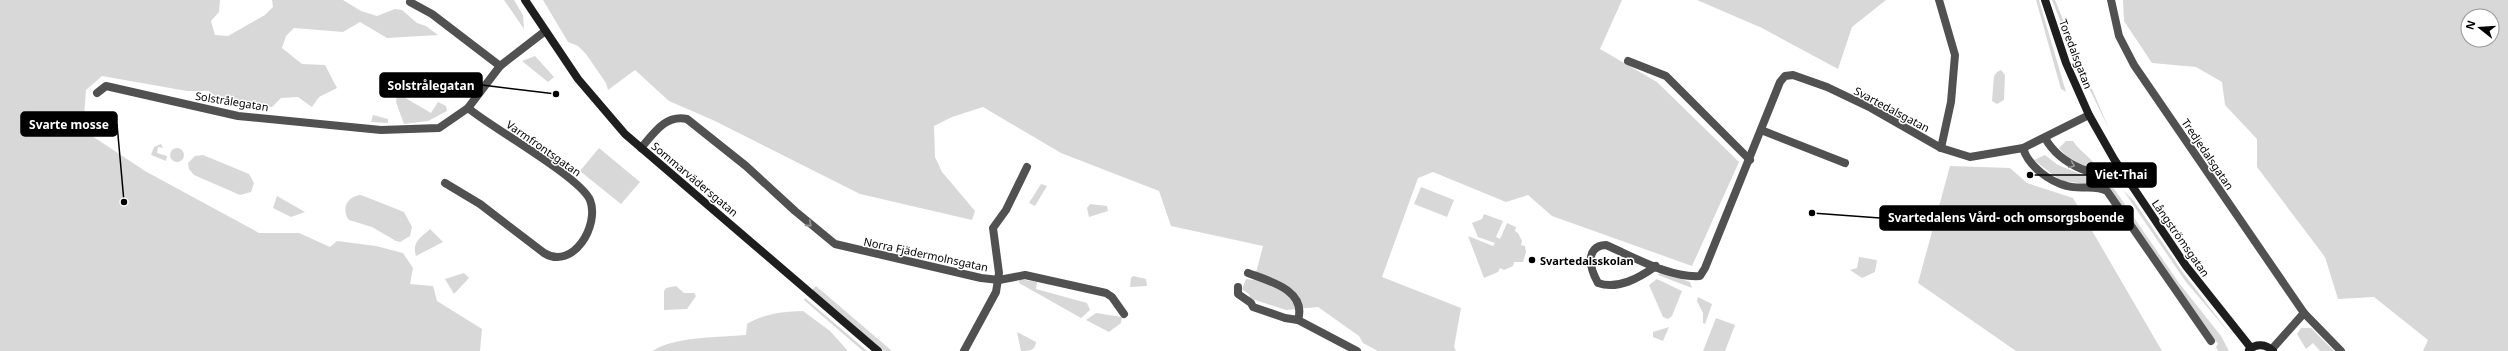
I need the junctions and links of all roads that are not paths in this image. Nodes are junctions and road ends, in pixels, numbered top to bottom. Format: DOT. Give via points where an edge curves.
graph roads {
  1 [pos="525,0"];
  2 [pos="1939,0"];
  3 [pos="2045,0"];
  4 [pos="2111,0"];
  5 [pos="410,2"];
  6 [pos="544,32"];
  7 [pos="1628,60"];
  8 [pos="500,66"];
  9 [pos="97,93"];
  10 [pos="468,108"];
  11 [pos="2089,115"];
  12 [pos="1761,130"];
  13 [pos="2045,138"];
  14 [pos="641,148"];
  15 [pos="1941,148"];
  16 [pos="2023,148"];
  17 [pos="1750,160"];
  18 [pos="1845,163"];
  19 [pos="1026,167"];
  20 [pos="2128,180"];
  21 [pos="445,183"];
  22 [pos="1656,266"];
  23 [pos="1248,273"];
  24 [pos="999,280"];
  25 [pos="1238,287"];
  26 [pos="2304,313"];
  27 [pos="1124,314"];
  28 [pos="1298,320"];
  29 [pos="2211,341"];
  30 [pos="2250,349"];
  31 [pos="2273,350"];
  32 [pos="878,351"];
  33 [pos="964,351"];
  34 [pos="1357,351"];
  35 [pos="2341,351"];
  1 -- 6 [label="street, Sommarvädersgatan"];
  2 -- 15 [label="street" via="1954,55 1951,102"];
  3 -- 11 [label="street, Toredalsgatan" via="2066,64"];
  4 -- 26 [label="street, Tredjedalsgatan" via="2119,36 2134,65"];
  5 -- 8 [label="street" via="432,14"];
  6 -- 8 [label="street, Solstrålegatan"];
  6 -- 14 [label="street, Sommarvädersgatan" via="578,79 625,134"];
  7 -- 17 [label="street" via="1666,76"];
  8 -- 10 [label="street, Solstrålegatan"];
  9 -- 10 [label="street, Solstrålegatan" via="106,86 224,113 387,130 439,128"];
  10 -- 21 [label="street, Varmfrontsgatan" via="576,182 590,200 591,222 576,249 565,256 553,257 544,253 480,204"];
  11 -- 13 [label="street, Svartedalsgatan"];
  11 -- 20 [label="street, Långströmsgatan"];
  12 -- 15 [label="street, Svartedalsgatan" via="1780,82 1785,76 1793,75 1827,87 1871,108"];
  12 -- 17 [label="street, Svartedalsgatan"];
  12 -- 18 [label="street"];
  13 -- 16 [label="street, Svartedalsgatan"];
  13 -- 20 [label="street, one-way" via="2060,159 2067,163 2108,178"];
  14 -- 24 [label="street, Norra Fjädermolnsgatan, one-way" via="667,120 676,117 688,119 740,161 832,243"];
  14 -- 32 [label="street, Sommarvädersgatan"];
  15 -- 16 [label="street, Svartedalsgatan" via="1970,157"];
  16 -- 29 [label="street" via="2028,160 2055,181 2068,186 2096,187 2107,191"];
  17 -- 22 [label="street, Svartedalsgatan" via="1700,276"];
  19 -- 24 [label="street" via="1006,210 993,228"];
  20 -- 30 [label="street, Långströmsgatan" via="2186,266"];
  22 -- 22 [label="street, Svartedalsgatan" via="1606,245 1593,250 1590,257 1592,272 1598,283 1609,287 1624,283"];
  23 -- 28 [label="street" via="1292,293 1300,307"];
  24 -- 27 [label="street, Norra Fjädermolnsgatan" via="1025,275 1106,293"];
  24 -- 33 [label="street" via="996,292"];
  25 -- 28 [label="street" via="1238,294 1251,303 1253,308"];
  26 -- 31 [label="street"];
  26 -- 35 [label="street, Tredjedalsgatan"];
  28 -- 34 [label="street"];
  30 -- 31 [label="street, Långströmsgatan" via="2260,345"];
}
